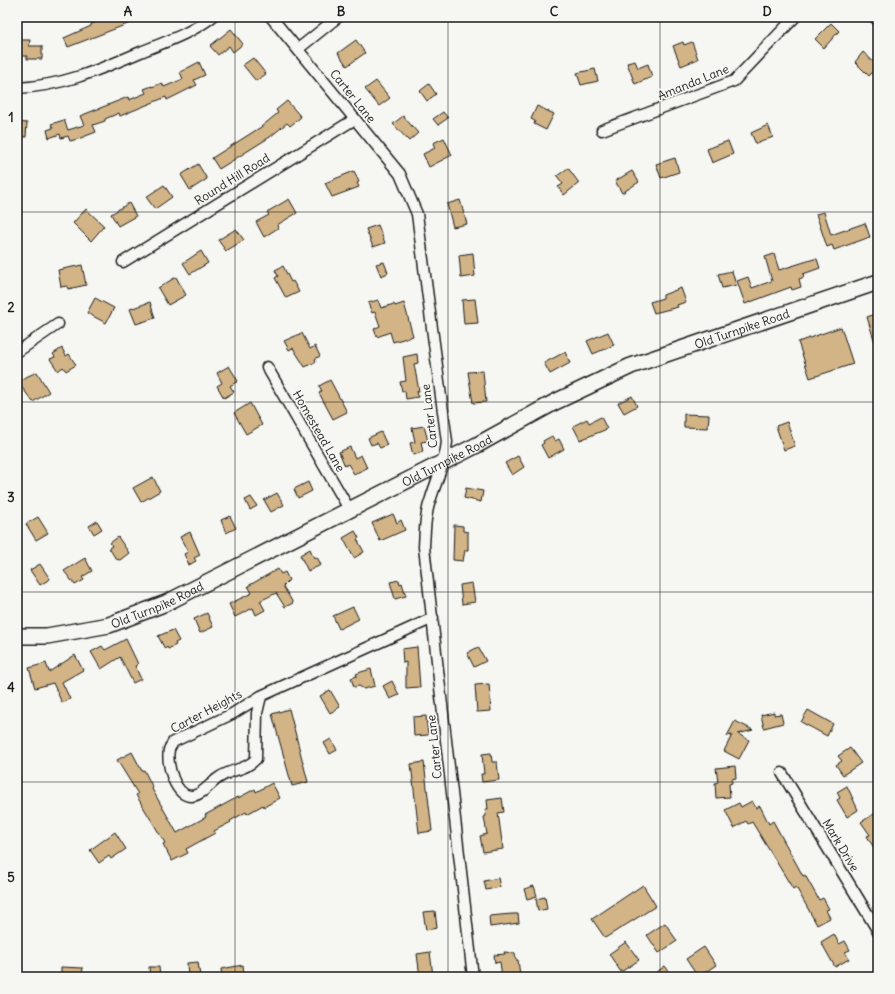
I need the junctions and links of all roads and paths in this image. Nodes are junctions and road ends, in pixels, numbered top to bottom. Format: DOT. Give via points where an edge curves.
graph roads {
  1 [pos="212,17"];
  2 [pos="271,17"];
  3 [pos="338,17"];
  4 [pos="795,17"];
  5 [pos="874,17"];
  6 [pos="878,20"];
  7 [pos="298,50"];
  8 [pos="17,88"];
  9 [pos="355,119"];
  10 [pos="602,130"];
  11 [pos="123,262"];
  12 [pos="878,282"];
  13 [pos="58,324"];
  14 [pos="17,352"];
  15 [pos="267,366"];
  16 [pos="444,462"];
  17 [pos="349,509"];
  18 [pos="433,618"];
  19 [pos="17,636"];
  20 [pos="261,696"];
  21 [pos="782,773"];
  22 [pos="878,931"];
  23 [pos="473,977"];
  1 -- 8 [label="street" via="195,30 83,77 39,87"];
  2 -- 7 [label="street, Carter Lane"];
  3 -- 7 [label="street"];
  4 -- 10 [label="street, Amanda Lane" via="734,81"];
  5 -- 6 [label="street"];
  7 -- 9 [label="street, Carter Lane"];
  9 -- 11 [label="street, Round Hill Road"];
  9 -- 16 [label="street, Carter Lane" via="400,174 417,214 446,442"];
  12 -- 16 [label="main road, Old Turnpike Road" via="631,366 555,402"];
  13 -- 14 [label="street"];
  15 -- 17 [label="street, Homestead Lane"];
  16 -- 17 [label="main road, Old Turnpike Road"];
  16 -- 18 [label="street, Carter Lane" via="430,499 425,522 424,547"];
  17 -- 19 [label="main road, Old Turnpike Road" via="162,604 109,625 47,636"];
  18 -- 20 [label="street, Carter Heights"];
  18 -- 23 [label="street, Carter Lane"];
  20 -- 20 [label="street, Carter Heights" via="232,714 174,742 169,750 170,768 175,785 183,793 192,796 201,793 221,776 250,766 256,759 256,713"];
  21 -- 22 [label="street, Mark Drive"];
}
